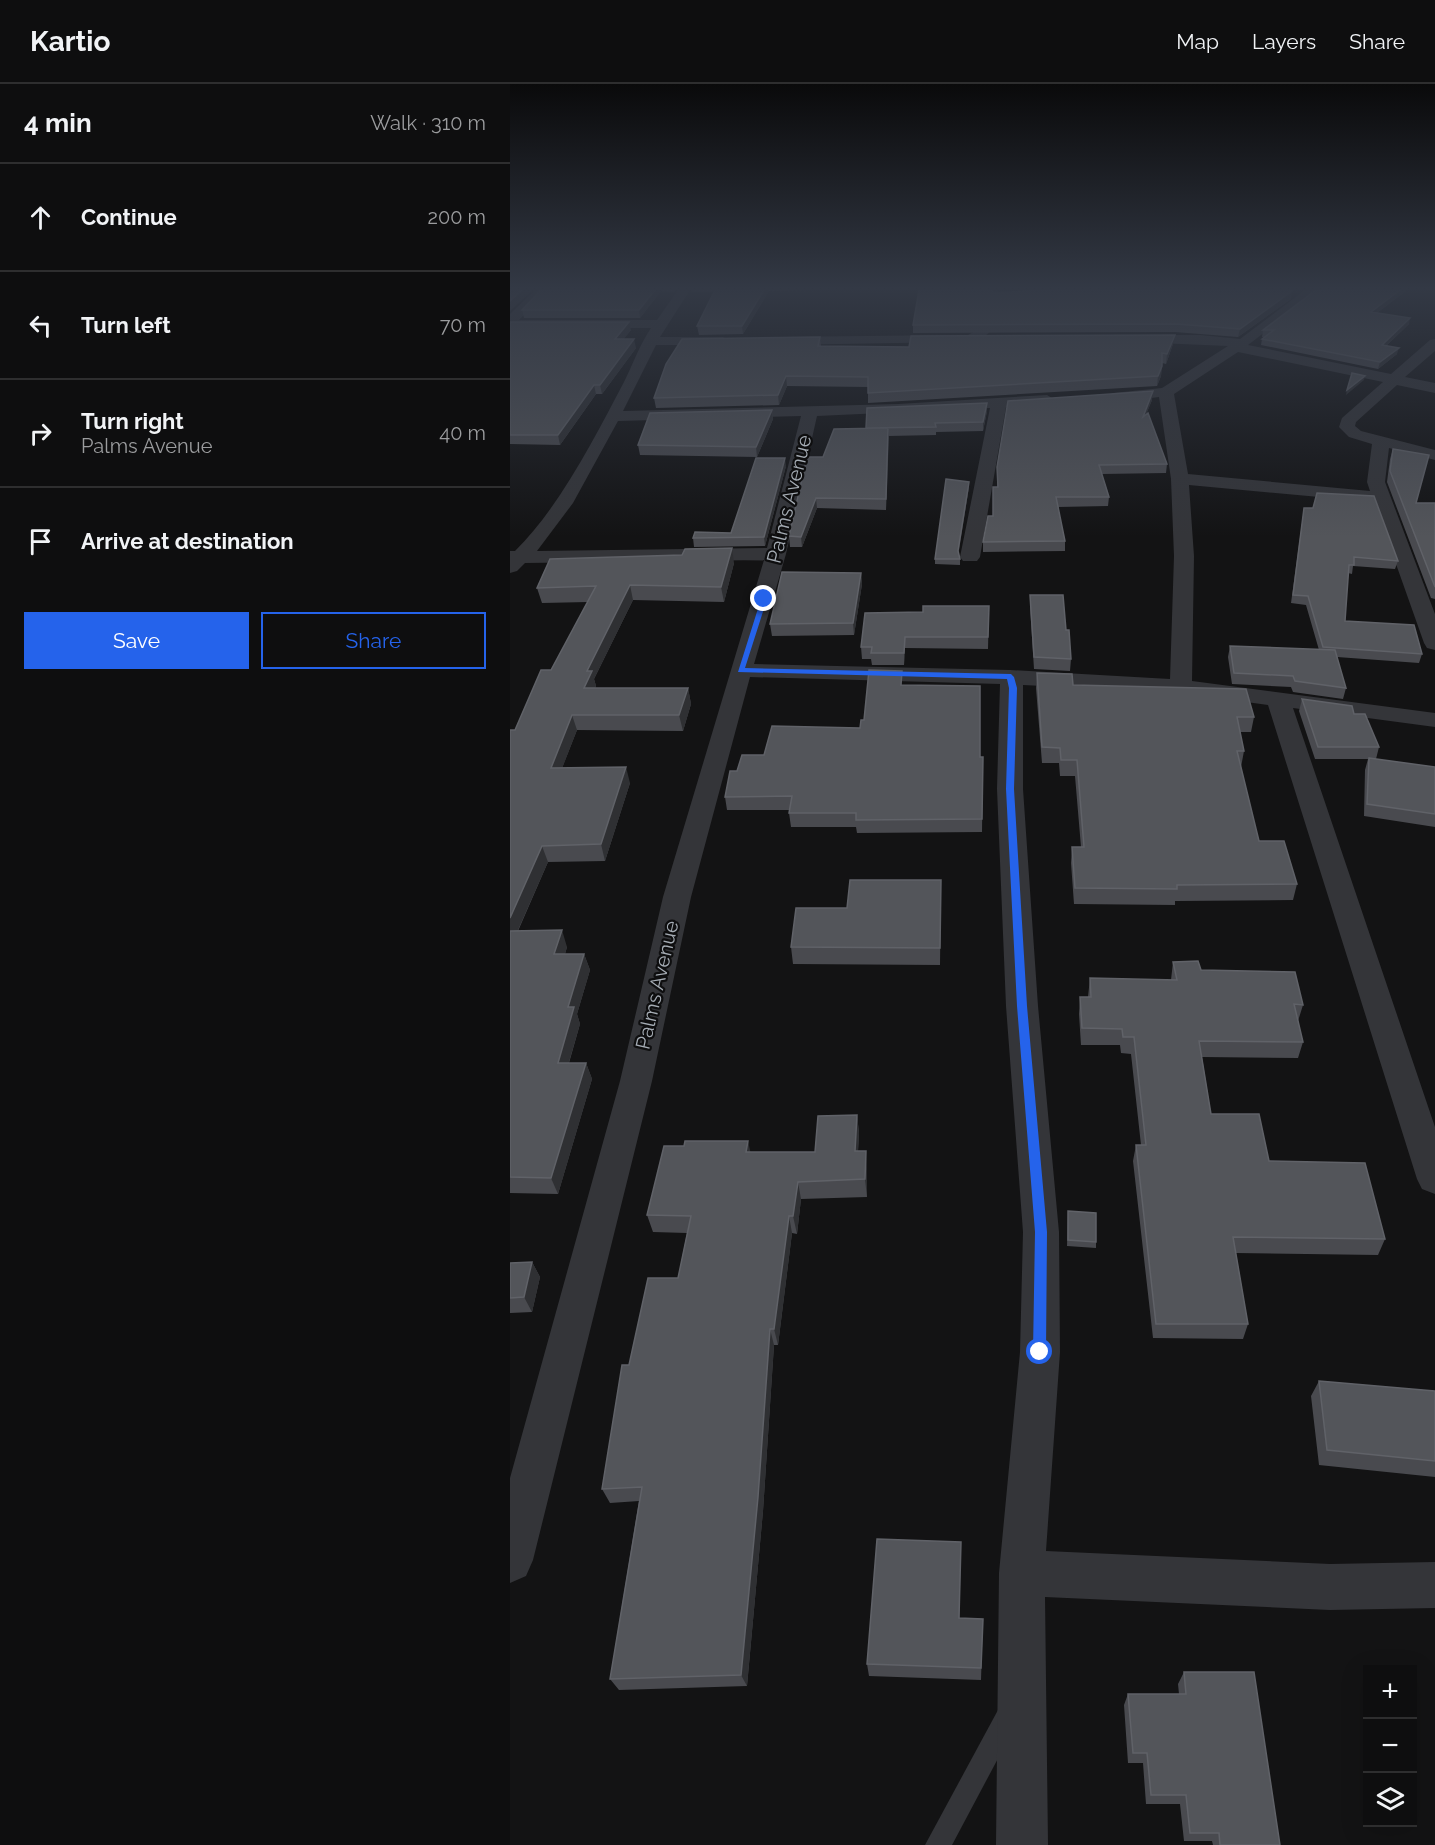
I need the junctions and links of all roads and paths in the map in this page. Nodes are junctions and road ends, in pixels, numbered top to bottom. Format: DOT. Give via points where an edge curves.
graph roads {
  1 [pos="635,372"];
  2 [pos="1196,372"];
  3 [pos="1360,372"];
  4 [pos="1403,372"];
  5 [pos="1395,380"];
  6 [pos="1435,388"];
  7 [pos="1166,392"];
  8 [pos="1099,398"];
  9 [pos="1066,399"];
  10 [pos="999,403"];
  11 [pos="810,411"];
  12 [pos="613,416"];
  13 [pos="1381,442"];
  14 [pos="1435,455"];
  15 [pos="1180,479"];
  16 [pos="1381,497"];
  17 [pos="776,554"];
  18 [pos="970,557"];
  19 [pos="513,560"];
  20 [pos="1435,643"];
  21 [pos="741,670"];
  22 [pos="1011,677"];
  23 [pos="1181,686"];
  24 [pos="1278,699"];
  25 [pos="1435,720"];
  26 [pos="1435,1179"];
  27 [pos="510,1560"];
  28 [pos="1022,1573"];
  29 [pos="1435,1585"];
  30 [pos="1023,1690"];
  31 [pos="938,1845"];
  32 [pos="1022,1845"];
  1 -- 12 [label="street"];
  2 -- 7 [label="street"];
  3 -- 5 [label="street"];
  4 -- 5 [label="street"];
  5 -- 6 [label="street"];
  5 -- 13 [label="street" via="1348,421 1347,427 1355,434"];
  7 -- 8 [label="street"];
  7 -- 15 [label="street"];
  9 -- 10 [label="street"];
  10 -- 11 [label="street"];
  10 -- 18 [label="street"];
  11 -- 12 [label="street"];
  11 -- 17 [label="street, Palms Avenue"];
  12 -- 19 [label="street" via="564,503 538,539"];
  13 -- 14 [label="street"];
  13 -- 16 [label="street" via="1376,482"];
  15 -- 16 [label="street"];
  15 -- 23 [label="street" via="1184,556"];
  16 -- 20 [label="street"];
  17 -- 19 [label="street"];
  17 -- 21 [label="street, Palms Avenue"];
  21 -- 22 [label="street"];
  21 -- 27 [label="street, Palms Avenue" via="677,897 636,1081"];
  22 -- 23 [label="street"];
  22 -- 28 [label="street" via="1010,789 1022,1006 1041,1232 1040,1352"];
  23 -- 24 [label="street"];
  24 -- 25 [label="street"];
  24 -- 26 [label="street"];
  28 -- 29 [label="street" via="1330,1587"];
  28 -- 30 [label="street"];
  30 -- 31 [label="lane"];
  30 -- 32 [label="street"];
}
